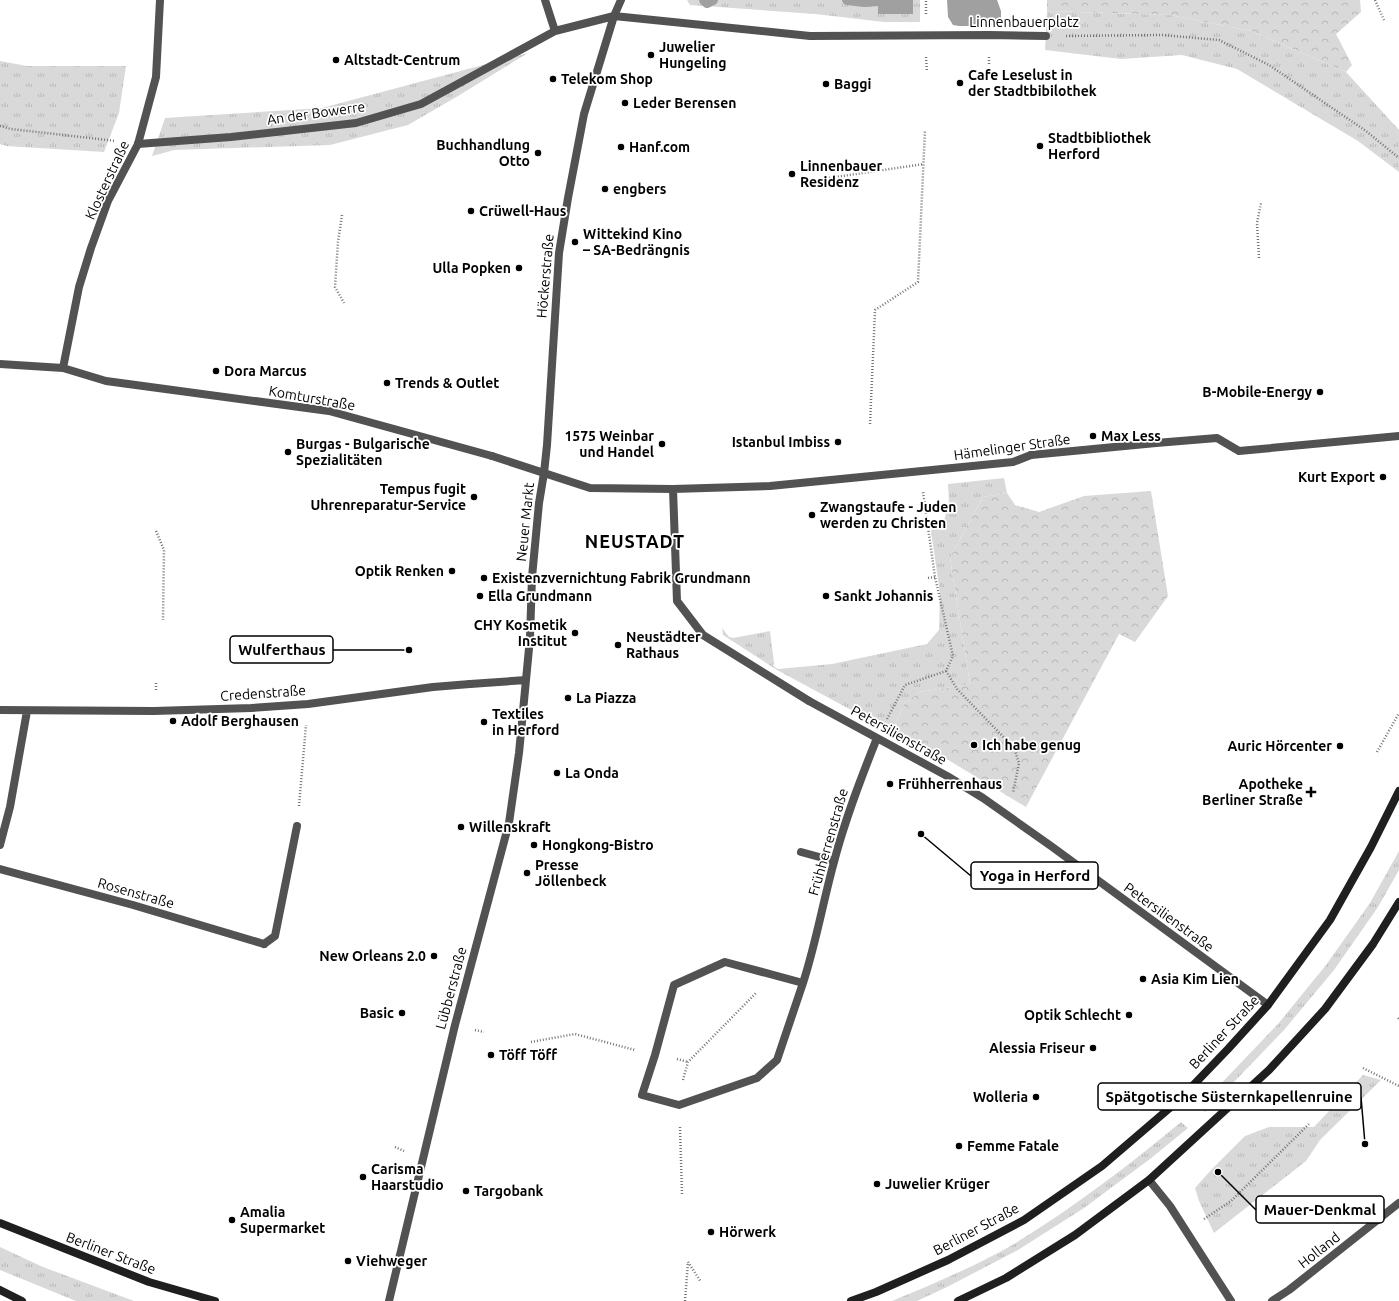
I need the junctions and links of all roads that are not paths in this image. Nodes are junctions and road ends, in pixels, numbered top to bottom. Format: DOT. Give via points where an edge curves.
graph roads {
  1 [pos="160,0"];
  2 [pos="545,0"];
  3 [pos="621,0"];
  4 [pos="614,16"];
  5 [pos="555,31"];
  6 [pos="1046,36"];
  7 [pos="138,144"];
  8 [pos="0,364"];
  9 [pos="63,368"];
  10 [pos="1399,436"];
  11 [pos="544,473"];
  12 [pos="770,486"];
  13 [pos="673,489"];
  14 [pos="526,680"];
  15 [pos="0,710"];
  16 [pos="27,711"];
  17 [pos="878,738"];
  18 [pos="1399,791"];
  19 [pos="297,826"];
  20 [pos="0,846"];
  21 [pos="801,852"];
  22 [pos="834,861"];
  23 [pos="0,869"];
  24 [pos="1399,902"];
  25 [pos="803,983"];
  26 [pos="1268,1005"];
  27 [pos="1150,1180"];
  28 [pos="1399,1203"];
  29 [pos="0,1223"];
  30 [pos="0,1290"];
  31 [pos="22,1301"];
  32 [pos="215,1301"];
  33 [pos="389,1301"];
  34 [pos="850,1301"];
  35 [pos="958,1301"];
  36 [pos="1231,1301"];
  37 [pos="1272,1301"];
  1 -- 7 [label="street, Klosterstraße" via="156,76"];
  2 -- 5 [label="street"];
  3 -- 4 [label="street, Höckerstraße"];
  4 -- 5 [label="street, An der Bowerre"];
  4 -- 6 [label="street, Linnenbauerplatz" via="810,36"];
  4 -- 11 [label="street, Höckerstraße" via="584,114 559,252"];
  5 -- 7 [label="street, An der Bowerre" via="421,104 356,123"];
  7 -- 9 [label="street, Klosterstraße" via="108,201 91,248 79,287"];
  8 -- 9 [label="street, Komturstraße"];
  9 -- 11 [label="street, Komturstraße" via="106,381 329,411"];
  10 -- 12 [label="street, Hämelinger Straße" via="1239,450 1217,438 1031,455 1013,462"];
  11 -- 13 [label="street, Neuer Markt" via="590,488"];
  11 -- 14 [label="street, Neuer Markt" via="532,577"];
  12 -- 13 [label="street, Neuer Markt"];
  13 -- 17 [label="street, Petersilienstraße" via="677,601 703,635 809,700"];
  14 -- 16 [label="street, Credenstraße" via="433,687 308,704 251,708"];
  14 -- 33 [label="street, Lübberstraße" via="509,823 455,1025"];
  15 -- 16 [label="street, Credenstraße"];
  16 -- 20 [label="street" via="10,807"];
  17 -- 22 [label="street, Frühherrenstraße" via="858,786"];
  17 -- 26 [label="street, Petersilienstraße" via="983,798"];
  18 -- 26 [label="main road, Berliner Straße" via="1330,920"];
  19 -- 23 [label="street, Rosenstraße" via="275,936 264,944"];
  21 -- 22 [label="street"];
  22 -- 25 [label="street, Frühherrenstraße"];
  24 -- 27 [label="main road" via="1373,944 1325,1009 1269,1070"];
  25 -- 25 [label="street, Frühherrenstraße" via="777,1060 757,1078 680,1105 642,1095 674,985 725,962"];
  26 -- 34 [label="main road, Berliner Straße" via="1179,1100 1102,1166 1024,1220 948,1260"];
  27 -- 35 [label="main road" via="1075,1235 1006,1278"];
  27 -- 36 [label="street" via="1170,1206"];
  28 -- 37 [label="street, Holland"];
  29 -- 32 [label="main road, Berliner Straße" via="149,1282"];
  30 -- 31 [label="main road"];
}
